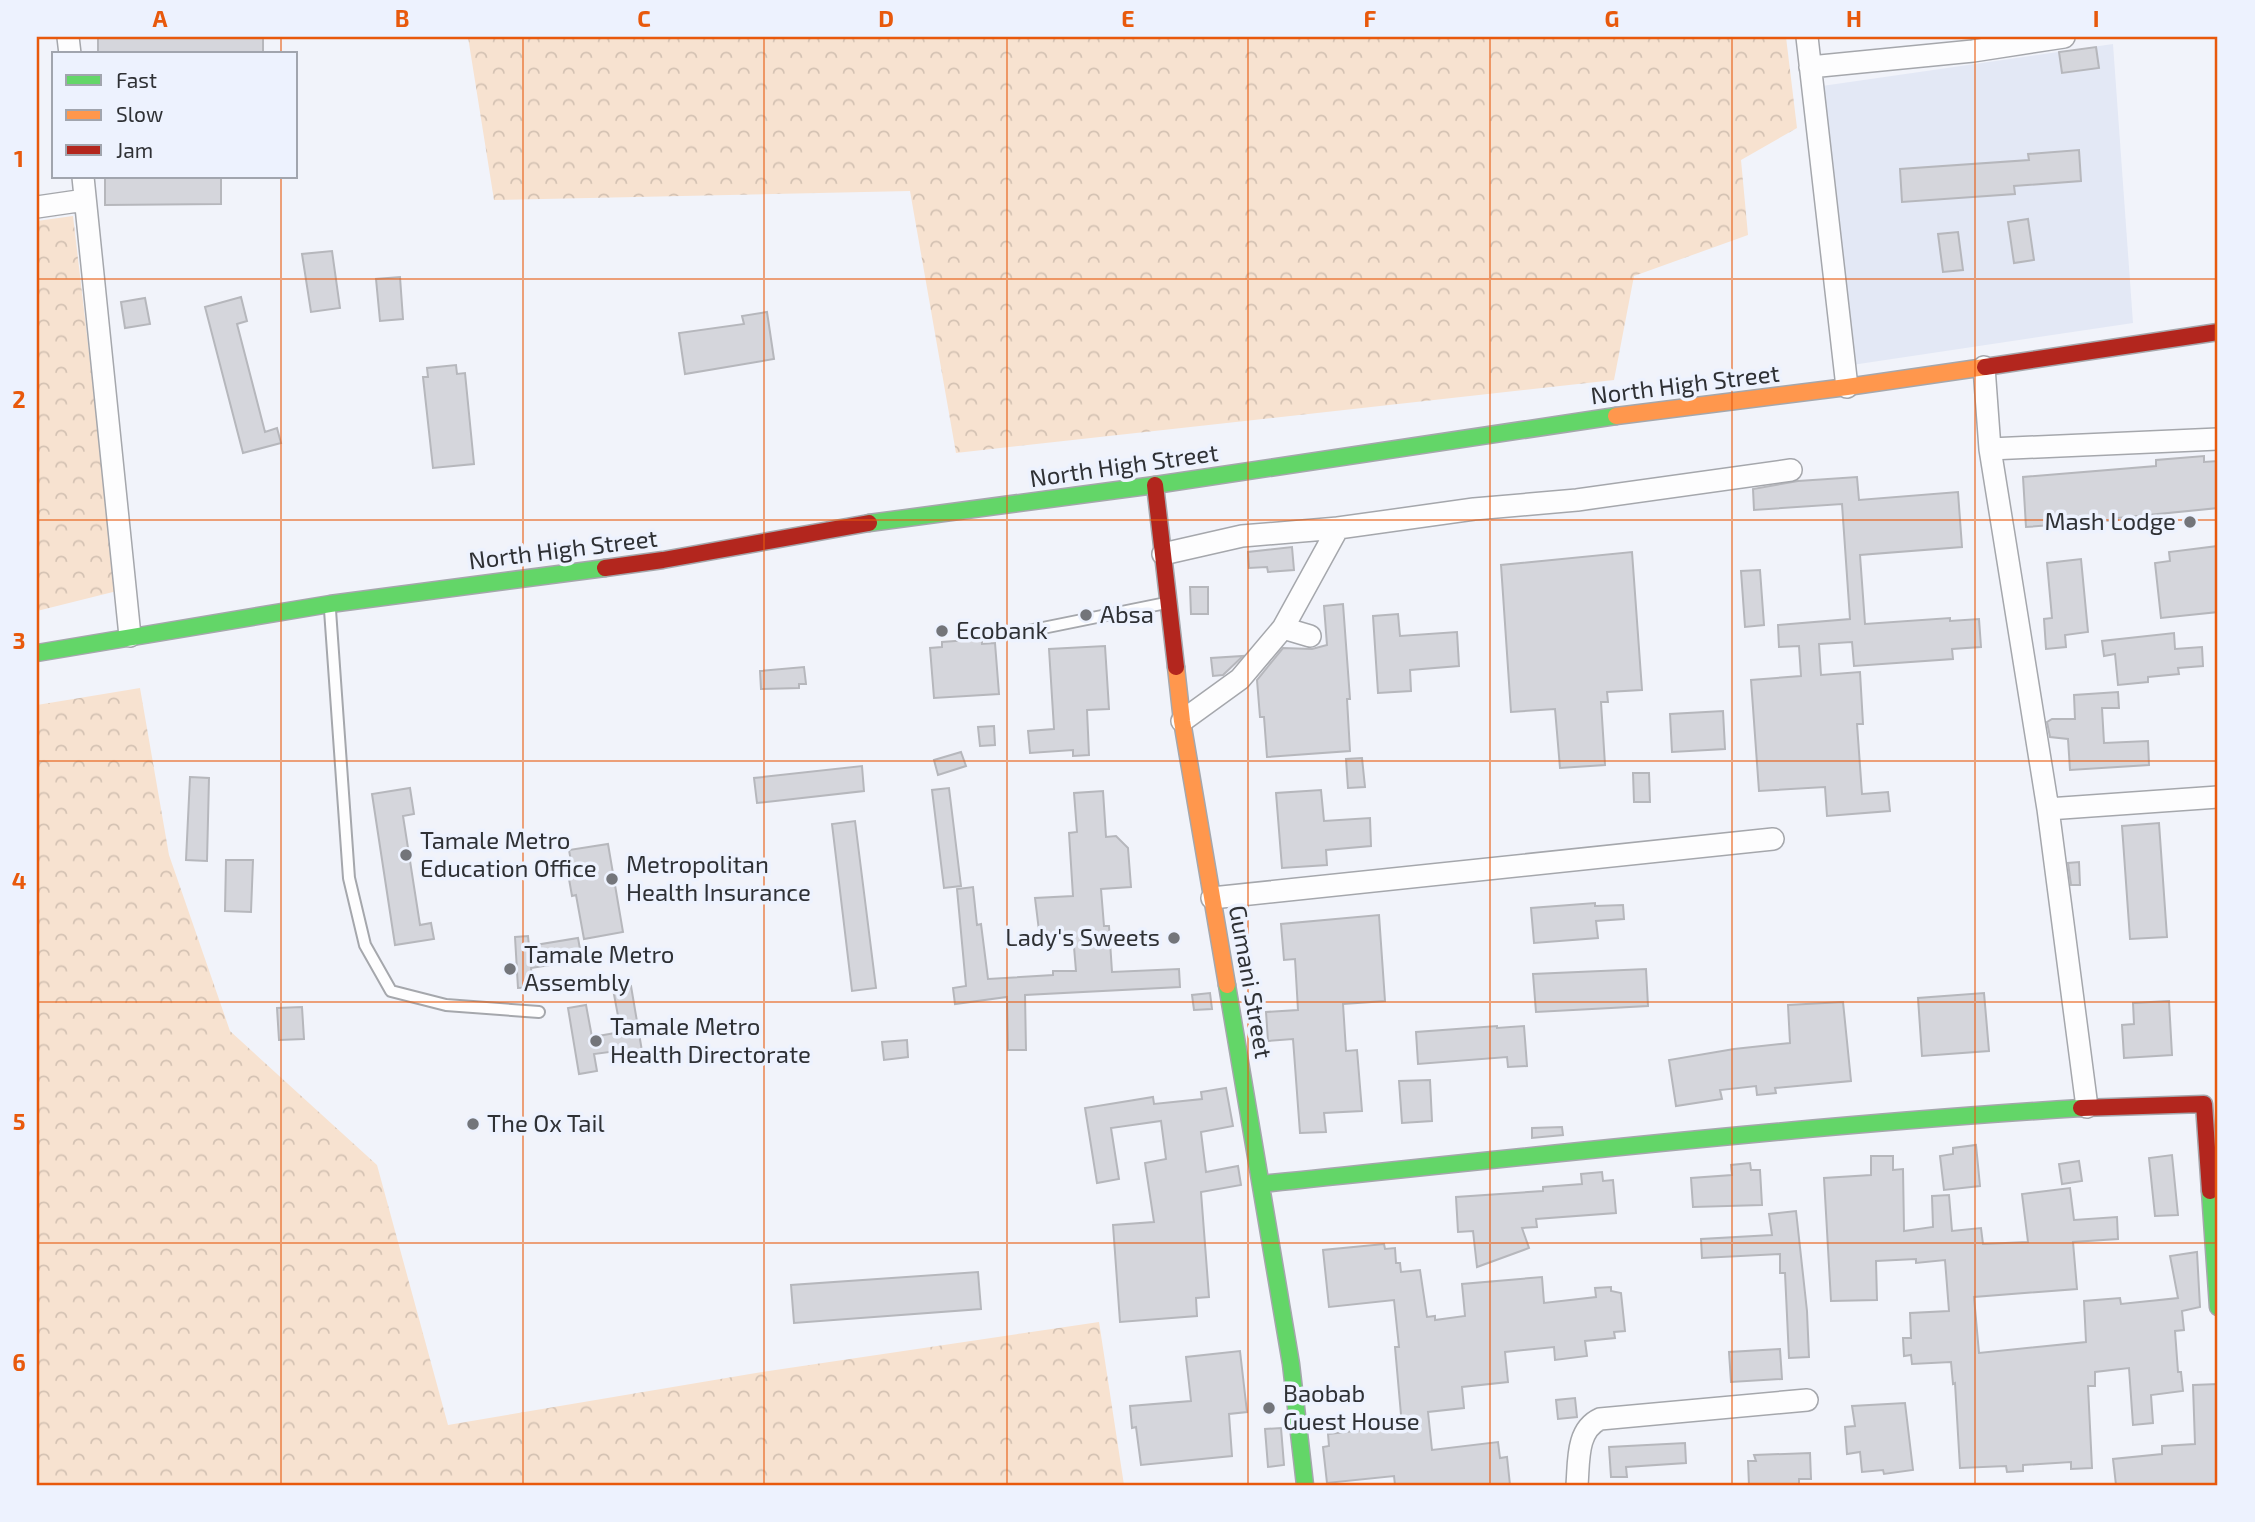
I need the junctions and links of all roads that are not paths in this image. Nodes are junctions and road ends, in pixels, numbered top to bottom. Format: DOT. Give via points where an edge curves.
graph roads {
  1 [pos="1807,37"];
  2 [pos="2064,37"];
  3 [pos="1810,67"];
  4 [pos="83,178"];
  5 [pos="85,200"];
  6 [pos="37,207"];
  7 [pos="2218,332"];
  8 [pos="1984,367"];
  9 [pos="1847,387"];
  10 [pos="2218,439"];
  11 [pos="1990,449"];
  12 [pos="1791,470"];
  13 [pos="1155,485"];
  14 [pos="1338,528"];
  15 [pos="1163,554"];
  16 [pos="1168,603"];
  17 [pos="330,604"];
  18 [pos="1283,628"];
  19 [pos="1028,631"];
  20 [pos="130,636"];
  21 [pos="1310,636"];
  22 [pos="37,653"];
  23 [pos="1182,721"];
  24 [pos="2218,797"];
  25 [pos="2048,809"];
  26 [pos="1773,839"];
  27 [pos="1212,898"];
  28 [pos="539,1012"];
  29 [pos="2211,1103"];
  30 [pos="2087,1107"];
  31 [pos="1261,1184"];
  32 [pos="2218,1307"];
  33 [pos="1807,1400"];
  34 [pos="1306,1485"];
  35 [pos="1577,1485"];
  1 -- 3 [label="street"];
  2 -- 3 [label="street"];
  3 -- 9 [label="street"];
  4 -- 5 [label="street"];
  5 -- 6 [label="street"];
  5 -- 20 [label="street"];
  7 -- 8 [label="main road, North High Street"];
  8 -- 9 [label="main road, North High Street"];
  8 -- 11 [label="street"];
  9 -- 13 [label="main road, North High Street" via="1663,409"];
  10 -- 11 [label="street"];
  11 -- 25 [label="street"];
  12 -- 14 [label="street"];
  13 -- 15 [label="main road, Gumani Street"];
  13 -- 17 [label="main road, North High Street" via="864,524 663,561"];
  14 -- 15 [label="street" via="1242,536"];
  14 -- 18 [label="street"];
  15 -- 16 [label="main road, Gumani Street"];
  16 -- 19 [label="lane"];
  16 -- 23 [label="main road, Gumani Street"];
  17 -- 20 [label="main road, North High Street"];
  17 -- 28 [label="lane" via="349,878 365,945 391,991 446,1005"];
  18 -- 21 [label="street"];
  18 -- 23 [label="street" via="1240,679"];
  20 -- 22 [label="main road, North High Street"];
  23 -- 27 [label="main road, Gumani Street"];
  24 -- 25 [label="street"];
  25 -- 30 [label="street"];
  26 -- 27 [label="street"];
  27 -- 31 [label="main road, Gumani Street"];
  29 -- 30 [label="main road"];
  29 -- 32 [label="main road"];
  30 -- 31 [label="main road" via="1783,1131"];
  31 -- 34 [label="main road, Gumani Street"];
  33 -- 35 [label="street" via="1600,1419 1590,1424 1582,1437"];
}
